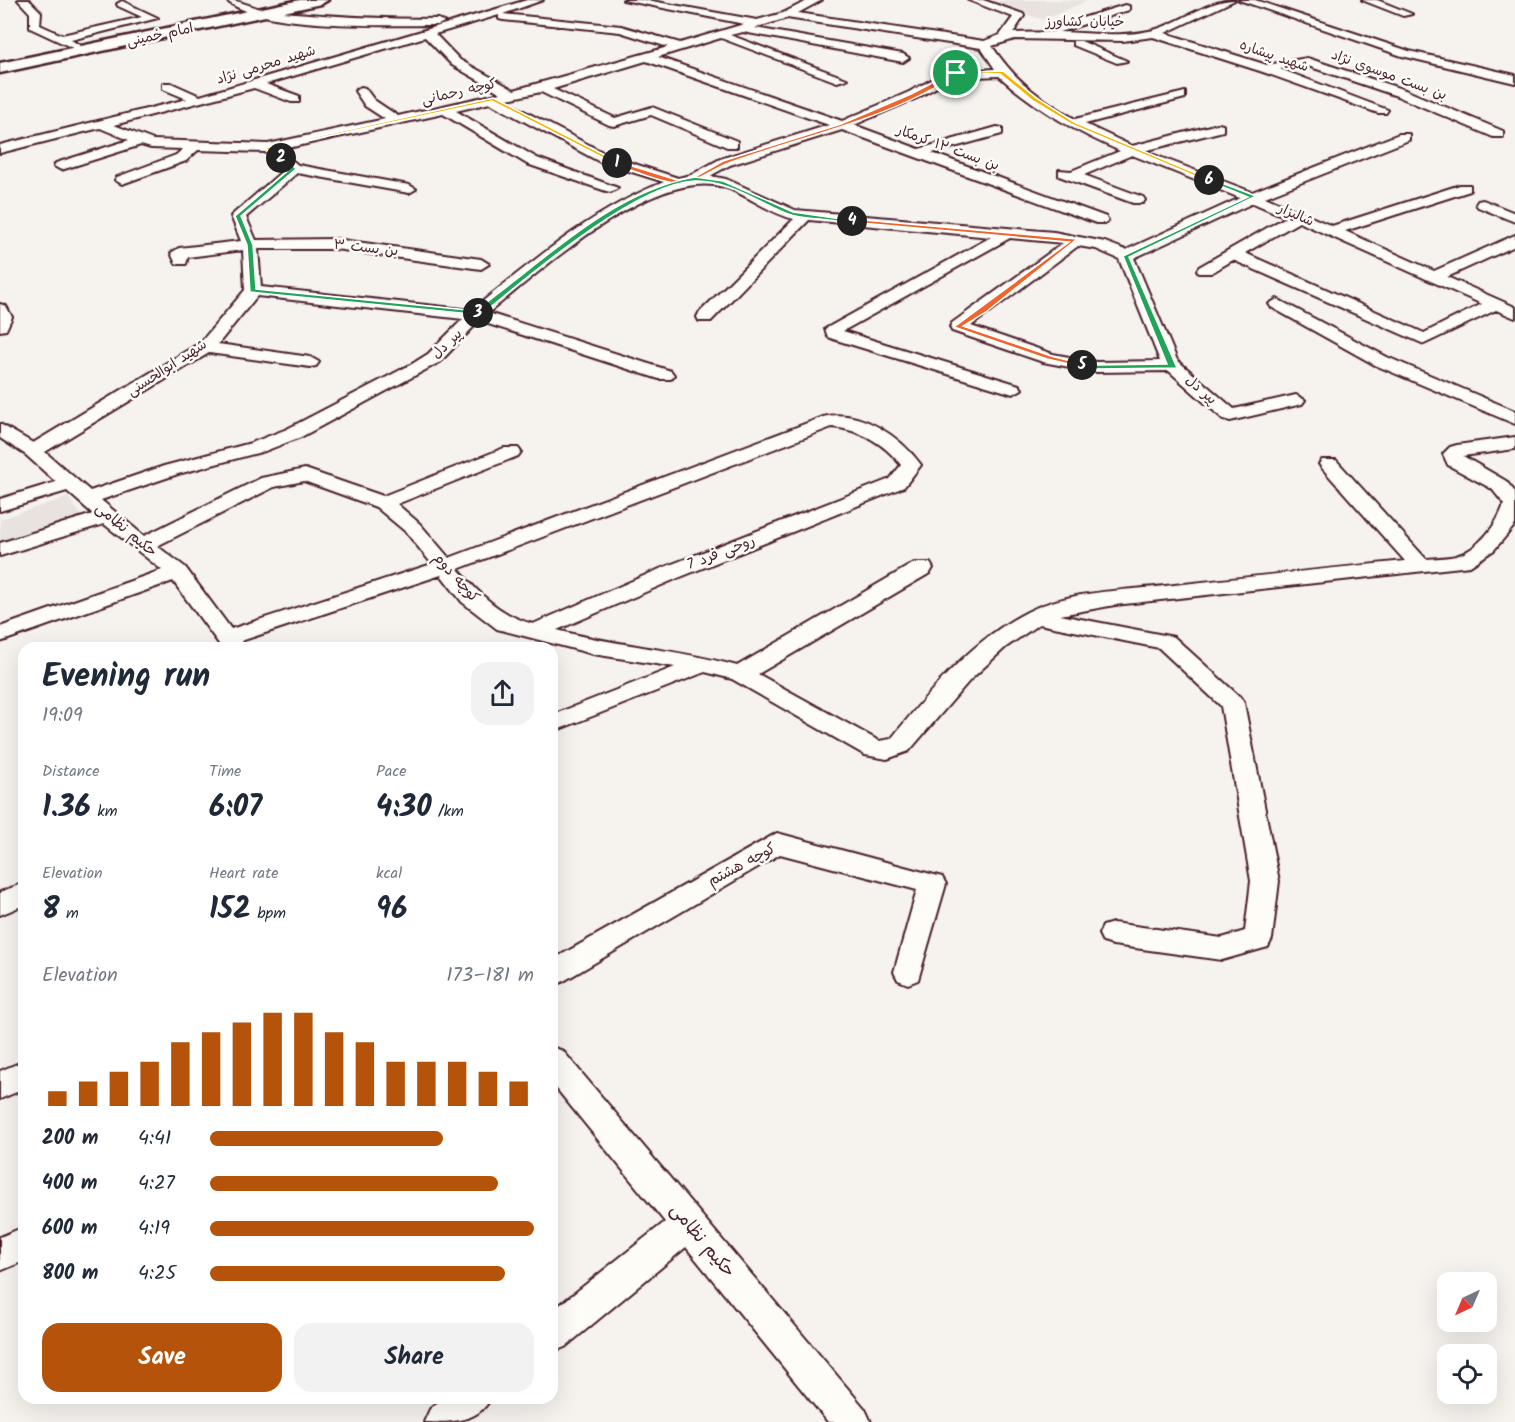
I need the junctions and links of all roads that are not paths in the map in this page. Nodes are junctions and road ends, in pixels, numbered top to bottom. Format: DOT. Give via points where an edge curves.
graph roads {
  1 [pos="23,0"];
  2 [pos="231,0"];
  3 [pos="321,0"];
  4 [pos="538,0"];
  5 [pos="628,0"];
  6 [pos="817,0"];
  7 [pos="974,0"];
  8 [pos="1230,0"];
  9 [pos="1244,0"];
  10 [pos="1367,0"];
  11 [pos="122,4"];
  12 [pos="1125,8"];
  13 [pos="261,13"];
  14 [pos="1407,14"];
  15 [pos="786,15"];
  16 [pos="485,17"];
  17 [pos="760,24"];
  18 [pos="743,29"];
  19 [pos="428,33"];
  20 [pos="1155,34"];
  21 [pos="722,36"];
  22 [pos="1005,36"];
  23 [pos="1032,36"];
  24 [pos="1063,37"];
  25 [pos="60,39"];
  26 [pos="985,45"];
  27 [pos="683,48"];
  28 [pos="85,51"];
  29 [pos="649,58"];
  30 [pos="903,58"];
  31 [pos="290,59"];
  32 [pos="1121,61"];
  33 [pos="309,67"];
  34 [pos="0,68"];
  35 [pos="1267,69"];
  36 [pos="1001,72"];
  37 [pos="257,79"];
  38 [pos="841,79"];
  39 [pos="1515,79"];
  40 [pos="167,86"];
  41 [pos="543,88"];
  42 [pos="361,91"];
  43 [pos="514,95"];
  44 [pos="1180,95"];
  45 [pos="295,99"];
  46 [pos="199,100"];
  47 [pos="493,100"];
  48 [pos="445,110"];
  49 [pos="1382,110"];
  50 [pos="396,121"];
  51 [pos="1072,123"];
  52 [pos="100,124"];
  53 [pos="843,125"];
  54 [pos="1218,128"];
  55 [pos="997,131"];
  56 [pos="1498,134"];
  57 [pos="1404,136"];
  58 [pos="138,141"];
  59 [pos="732,144"];
  60 [pos="193,147"];
  61 [pos="268,148"];
  62 [pos="0,149"];
  63 [pos="1133,150"];
  64 [pos="918,153"];
  65 [pos="61,166"];
  66 [pos="294,168"];
  67 [pos="695,179"];
  68 [pos="122,180"];
  69 [pos="677,182"];
  70 [pos="611,188"];
  71 [pos="1465,188"];
  72 [pos="409,189"];
  73 [pos="1253,196"];
  74 [pos="1138,200"];
  75 [pos="1483,204"];
  76 [pos="806,215"];
  77 [pos="1298,216"];
  78 [pos="1515,218"];
  79 [pos="1101,220"];
  80 [pos="1331,231"];
  81 [pos="1005,235"];
  82 [pos="1074,240"];
  83 [pos="1515,240"];
  84 [pos="250,245"];
  85 [pos="1233,254"];
  86 [pos="1126,256"];
  87 [pos="181,261"];
  88 [pos="481,264"];
  89 [pos="1205,270"];
  90 [pos="1434,277"];
  91 [pos="253,291"];
  92 [pos="1336,300"];
  93 [pos="1277,304"];
  94 [pos="1496,304"];
  95 [pos="0,309"];
  96 [pos="1515,313"];
  97 [pos="476,315"];
  98 [pos="1298,316"];
  99 [pos="705,317"];
  100 [pos="0,326"];
  101 [pos="206,347"];
  102 [pos="310,362"];
  103 [pos="1174,366"];
  104 [pos="665,375"];
  105 [pos="1014,389"];
  106 [pos="1296,400"];
  107 [pos="1515,418"];
  108 [pos="1,432"];
  109 [pos="1515,443"];
  110 [pos="33,451"];
  111 [pos="511,452"];
  112 [pos="1329,464"];
  113 [pos="72,483"];
  114 [pos="89,498"];
  115 [pos="383,503"];
  116 [pos="0,505"];
  117 [pos="106,516"];
  118 [pos="144,544"];
  119 [pos="0,550"];
  120 [pos="1421,566"];
  121 [pos="444,567"];
  122 [pos="922,568"];
  123 [pos="177,572"];
  124 [pos="1035,617"];
  125 [pos="534,632"];
  126 [pos="0,635"];
  127 [pos="229,642"];
  128 [pos="233,642"];
  129 [pos="704,664"];
  130 [pos="740,674"];
  131 [pos="558,722"];
  132 [pos="18,896"];
  133 [pos="0,904"];
  134 [pos="1113,934"];
  135 [pos="558,971"];
  136 [pos="908,972"];
  137 [pos="558,1067"];
  138 [pos="18,1077"];
  139 [pos="0,1086"];
  140 [pos="689,1224"];
  141 [pos="18,1246"];
  142 [pos="0,1255"];
  143 [pos="558,1329"];
  144 [pos="466,1404"];
  145 [pos="443,1422"];
  146 [pos="852,1422"];
  1 -- 25 [label="street" via="36,12 34,26"];
  2 -- 13 [label="street"];
  3 -- 13 [label="street, امام خمینی"];
  4 -- 16 [label="street, شهید محرمی نژاد"];
  5 -- 17 [label="street"];
  6 -- 15 [label="street, کوچه رحمانی"];
  7 -- 22 [label="street" via="1019,16"];
  8 -- 20 [label="street, خیابان کشاورز"];
  9 -- 39 [label="street" via="1406,54"];
  10 -- 14 [label="street"];
  11 -- 25 [label="street" via="153,18"];
  12 -- 23 [label="street"];
  13 -- 16 [label="street" via="357,22"];
  13 -- 28 [label="street, امام خمینی"];
  15 -- 17 [label="street, کوچه رحمانی"];
  15 -- 26 [label="street"];
  16 -- 19 [label="street, شهید محرمی نژاد"];
  16 -- 27 [label="street" via="621,29"];
  17 -- 18 [label="street, کوچه رحمانی"];
  18 -- 21 [label="street, کوچه رحمانی"];
  18 -- 30 [label="street"];
  19 -- 33 [label="street, شهید محرمی نژاد"];
  19 -- 43 [label="street" via="436,45 471,74"];
  20 -- 24 [label="street, خیابان کشاورز" via="1114,39"];
  20 -- 35 [label="street, شهید پیشاره"];
  21 -- 27 [label="street, کوچه رحمانی"];
  21 -- 38 [label="street"];
  22 -- 23 [label="street, خیابان کشاورز"];
  22 -- 26 [label="street"];
  23 -- 24 [label="street, خیابان کشاورز"];
  24 -- 32 [label="street"];
  25 -- 28 [label="street"];
  26 -- 36 [label="street, شالیزار"];
  27 -- 29 [label="street, کوچه رحمانی"];
  28 -- 34 [label="street, امام خمینی"];
  29 -- 41 [label="street, کوچه رحمانی"];
  29 -- 53 [label="street, بن بست ۱۲ کرمکار"];
  31 -- 33 [label="street"];
  33 -- 37 [label="street, شهید محرمی نژاد"];
  35 -- 49 [label="street, شهید پیشاره"];
  35 -- 56 [label="street, بن بست موسوی نژاد" via="1303,60 1401,93"];
  36 -- 51 [label="street, شالیزار"];
  36 -- 53 [label="street" via="950,75"];
  37 -- 45 [label="street"];
  37 -- 46 [label="street, شهید محرمی نژاد"];
  40 -- 46 [label="street"];
  41 -- 43 [label="street, کوچه رحمانی"];
  41 -- 59 [label="street" via="614,122 652,111"];
  42 -- 50 [label="street" via="369,103"];
  43 -- 47 [label="street, کوچه رحمانی"];
  44 -- 51 [label="street"];
  46 -- 52 [label="street, شهید محرمی نژاد"];
  47 -- 48 [label="street, کوچه رحمانی"];
  47 -- 69 [label="street" via="605,159"];
  48 -- 50 [label="street, کوچه رحمانی"];
  48 -- 70 [label="street" via="532,161"];
  50 -- 61 [label="street, کوچه رحمانی"];
  51 -- 63 [label="street, شالیزار"];
  52 -- 58 [label="street, کوچه رحمانی"];
  52 -- 62 [label="street, شهید محرمی نژاد"];
  53 -- 64 [label="street, بن بست ۱۲ کرمکار"];
  53 -- 67 [label="street" via="725,162"];
  54 -- 63 [label="street"];
  55 -- 64 [label="street"];
  57 -- 73 [label="street"];
  58 -- 60 [label="street, کوچه رحمانی"];
  58 -- 65 [label="street"];
  60 -- 61 [label="street, کوچه رحمانی"];
  60 -- 68 [label="street" via="181,158"];
  61 -- 66 [label="street"];
  63 -- 73 [label="street, شالیزار"];
  63 -- 74 [label="street" via="1063,173"];
  64 -- 79 [label="street, بن بست ۱۲ کرمکار"];
  66 -- 72 [label="street"];
  66 -- 84 [label="street" via="238,216"];
  67 -- 69 [label="street, پیر دل"];
  67 -- 76 [label="street, پیر دل" via="721,182 792,214"];
  69 -- 97 [label="street, پیر دل" via="644,195 593,225"];
  71 -- 80 [label="street"];
  73 -- 77 [label="street, شالیزار"];
  73 -- 86 [label="street"];
  75 -- 78 [label="street"];
  76 -- 81 [label="street, پیر دل"];
  76 -- 99 [label="street"];
  77 -- 80 [label="street, شالیزار"];
  77 -- 85 [label="street"];
  80 -- 90 [label="street, شالیزار"];
  81 -- 82 [label="street, پیر دل"];
  81 -- 105 [label="street" via="833,329 839,335"];
  82 -- 86 [label="street, پیر دل"];
  82 -- 103 [label="street" via="958,327 1050,358 1096,367"];
  83 -- 90 [label="street"];
  84 -- 87 [label="street, بن بست ۳" via="179,253"];
  84 -- 88 [label="street, بن بست ۳" via="335,244"];
  84 -- 91 [label="street"];
  85 -- 89 [label="street"];
  85 -- 92 [label="street"];
  86 -- 103 [label="street, پیر دل"];
  90 -- 94 [label="street, شالیزار"];
  91 -- 97 [label="street"];
  91 -- 101 [label="street, شهید ابوالحسنی"];
  92 -- 94 [label="street" via="1424,339"];
  92 -- 98 [label="street"];
  93 -- 98 [label="street"];
  94 -- 96 [label="street, شالیزار"];
  95 -- 100 [label="street" via="4,317"];
  97 -- 104 [label="street"];
  97 -- 114 [label="street, پیر دل" via="434,358 294,433"];
  98 -- 107 [label="street" via="1380,361"];
  101 -- 102 [label="street"];
  101 -- 110 [label="street, شهید ابوالحسنی"];
  103 -- 106 [label="street, پیر دل" via="1230,415"];
  108 -- 110 [label="street, حکیم نظامی"];
  109 -- 120 [label="street" via="1454,454 1455,461 1510,495 1512,513 1476,555 1462,562"];
  110 -- 113 [label="street, حکیم نظامی"];
  111 -- 115 [label="street"];
  112 -- 120 [label="street"];
  113 -- 114 [label="street, حکیم نظامی"];
  113 -- 116 [label="street"];
  114 -- 117 [label="street, حکیم نظامی"];
  115 -- 118 [label="street, کوچه دوم" via="305,475 285,477"];
  115 -- 121 [label="street, کوچه دوم" via="414,528"];
  117 -- 118 [label="street, حکیم نظامی"];
  117 -- 119 [label="street"];
  118 -- 123 [label="street, حکیم نظامی"];
  120 -- 124 [label="street" via="1096,601"];
  121 -- 125 [label="street, کوچه دوم" via="470,597 505,624"];
  121 -- 125 [label="street, روحی فرد 7" via="830,421 859,424 887,440 911,465 897,483"];
  121 -- 128 [label="street"];
  122 -- 130 [label="street"];
  123 -- 126 [label="street"];
  123 -- 127 [label="street, حکیم نظامی"];
  124 -- 130 [label="street, کوچه دوم" via="989,649 900,745 887,750 873,749"];
  124 -- 134 [label="street" via="1166,642 1232,703 1265,881 1258,939 1222,949"];
  125 -- 129 [label="street, کوچه دوم" via="593,647"];
  129 -- 130 [label="street, کوچه دوم"];
  129 -- 131 [label="street"];
  132 -- 133 [label="street"];
  135 -- 136 [label="street, کوچه هشتم" via="777,843 932,884"];
  137 -- 140 [label="street, حکیم نظامی"];
  138 -- 139 [label="street"];
  140 -- 143 [label="street"];
  140 -- 146 [label="street, حکیم نظامی"];
  141 -- 142 [label="street"];
  144 -- 145 [label="street"];
}
